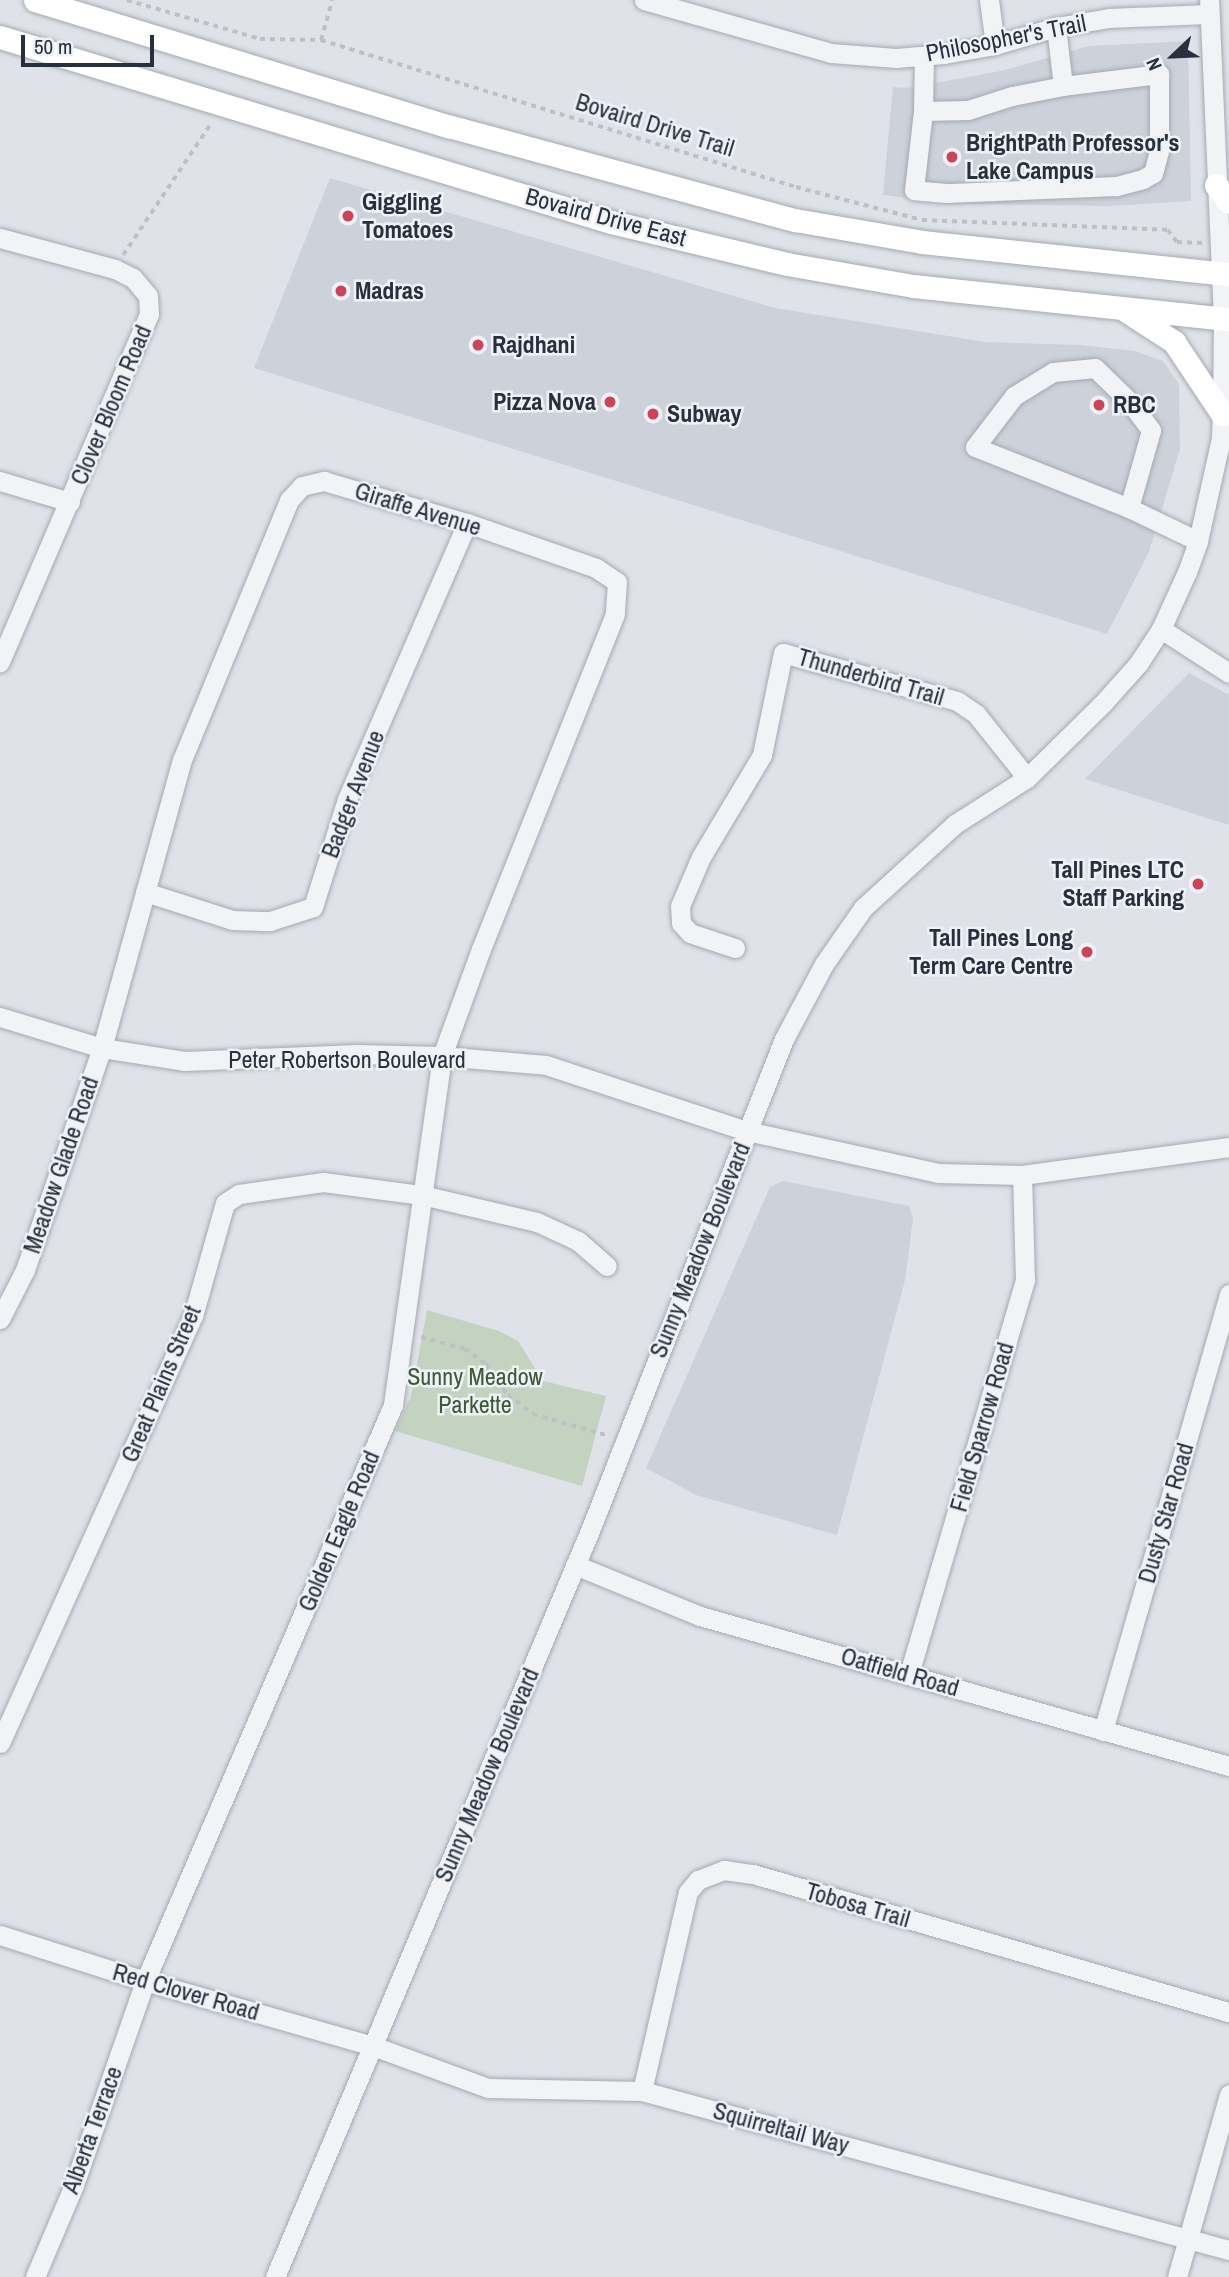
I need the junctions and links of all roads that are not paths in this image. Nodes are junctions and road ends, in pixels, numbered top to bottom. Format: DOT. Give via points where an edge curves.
graph roads {
  1 [pos="35,0"];
  2 [pos="644,0"];
  3 [pos="989,0"];
  4 [pos="1209,7"];
  5 [pos="697,8"];
  6 [pos="1056,27"];
  7 [pos="0,37"];
  8 [pos="995,45"];
  9 [pos="924,56"];
  10 [pos="1063,86"];
  11 [pos="923,111"];
  12 [pos="1222,194"];
  13 [pos="0,238"];
  14 [pos="1224,273"];
  15 [pos="1123,308"];
  16 [pos="1226,318"];
  17 [pos="1222,414"];
  18 [pos="0,481"];
  19 [pos="71,502"];
  20 [pos="1129,508"];
  21 [pos="467,523"];
  22 [pos="1198,541"];
  23 [pos="1161,628"];
  24 [pos="1,659"];
  25 [pos="1229,673"];
  26 [pos="1027,778"];
  27 [pos="145,892"];
  28 [pos="735,948"];
  29 [pos="0,1017"];
  30 [pos="102,1048"];
  31 [pos="442,1056"];
  32 [pos="747,1131"];
  33 [pos="1229,1147"];
  34 [pos="1022,1175"];
  35 [pos="422,1195"];
  36 [pos="607,1266"];
  37 [pos="1229,1294"];
  38 [pos="0,1319"];
  39 [pos="575,1565"];
  40 [pos="909,1674"];
  41 [pos="1103,1731"];
  42 [pos="0,1743"];
  43 [pos="1229,1766"];
  44 [pos="0,1935"];
  45 [pos="145,1981"];
  46 [pos="1229,2012"];
  47 [pos="373,2046"];
  48 [pos="642,2091"];
  49 [pos="1229,2094"];
  50 [pos="1187,2237"];
  51 [pos="1229,2249"];
  52 [pos="34,2277"];
  53 [pos="275,2277"];
  54 [pos="1177,2277"];
  1 -- 14 [label="main road, Bovaird Drive East" via="448,126 795,220 922,242"];
  2 -- 5 [label="street, Philosopher's Trail"];
  3 -- 8 [label="street"];
  4 -- 6 [label="street, Philosopher's Trail"];
  4 -- 12 [label="street, Sunny Meadow Boulevard"];
  5 -- 9 [label="street, Philosopher's Trail" via="831,53"];
  6 -- 8 [label="street, Philosopher's Trail"];
  6 -- 10 [label="street"];
  7 -- 15 [label="main road, Bovaird Drive East" via="611,222 788,264 913,286"];
  8 -- 9 [label="street, Philosopher's Trail"];
  9 -- 11 [label="street"];
  10 -- 11 [label="street" via="968,110"];
  10 -- 11 [label="street" via="1159,74 1158,151 1153,173 1115,187 914,191"];
  12 -- 14 [label="street, Sunny Meadow Boulevard"];
  13 -- 19 [label="street, Clover Bloom Road" via="115,269 133,278 148,296 149,314"];
  14 -- 16 [label="street, Sunny Meadow Boulevard"];
  15 -- 16 [label="main road, Bovaird Drive East"];
  15 -- 17 [label="main road" via="1174,342"];
  16 -- 17 [label="street, Sunny Meadow Boulevard"];
  17 -- 22 [label="street, Sunny Meadow Boulevard"];
  18 -- 19 [label="street"];
  19 -- 24 [label="street, Clover Bloom Road"];
  20 -- 20 [label="street" via="1000,457 975,447 1014,396 1054,372 1095,368 1151,430"];
  20 -- 22 [label="street"];
  21 -- 27 [label="street, Badger Avenue" via="347,799 313,907 270,921 232,920"];
  21 -- 27 [label="street, Giraffe Avenue" via="324,481 302,486 289,500 182,760"];
  21 -- 31 [label="street, Giraffe Avenue" via="596,568 617,582 615,614"];
  22 -- 23 [label="street, Sunny Meadow Boulevard"];
  23 -- 25 [label="street"];
  23 -- 26 [label="street, Sunny Meadow Boulevard" via="1138,664"];
  26 -- 28 [label="street, Thunderbird Trail" via="976,714 957,701 783,653 762,755 701,857 680,906 681,923 691,933"];
  26 -- 32 [label="street, Sunny Meadow Boulevard" via="955,824 863,908 824,964 783,1039"];
  27 -- 30 [label="street, Giraffe Avenue"];
  29 -- 30 [label="street, Peter Robertson Boulevard"];
  30 -- 31 [label="street, Peter Robertson Boulevard" via="184,1061 357,1054"];
  30 -- 38 [label="street, Meadow Glade Road" via="24,1270"];
  31 -- 32 [label="street, Peter Robertson Boulevard" via="546,1065"];
  31 -- 35 [label="street, Golden Eagle Road"];
  32 -- 34 [label="street, Peter Robertson Boulevard" via="939,1173"];
  32 -- 39 [label="street, Sunny Meadow Boulevard"];
  33 -- 34 [label="street, Peter Robertson Boulevard"];
  34 -- 40 [label="street, Field Sparrow Road" via="1025,1281"];
  35 -- 36 [label="street, Great Plains Street" via="537,1222 578,1241"];
  35 -- 42 [label="street, Great Plains Street" via="323,1182 239,1194 225,1203 193,1316"];
  35 -- 45 [label="street, Golden Eagle Road" via="393,1405"];
  37 -- 41 [label="street, Dusty Star Road"];
  39 -- 40 [label="street, Oatfield Road" via="700,1616"];
  39 -- 47 [label="street, Sunny Meadow Boulevard"];
  40 -- 41 [label="street, Oatfield Road"];
  41 -- 43 [label="street, Oatfield Road"];
  44 -- 45 [label="street, Red Clover Road"];
  45 -- 47 [label="street, Red Clover Road"];
  45 -- 52 [label="street, Alberta Terrace" via="74,2185"];
  46 -- 48 [label="street, Tobosa Trail" via="753,1874 724,1870 698,1880 688,1892"];
  47 -- 48 [label="street, Squirreltail Way" via="488,2088"];
  47 -- 53 [label="street, Sunny Meadow Boulevard"];
  48 -- 50 [label="street, Squirreltail Way"];
  49 -- 50 [label="street"];
  50 -- 51 [label="street, Squirreltail Way"];
  50 -- 54 [label="street"];
}
